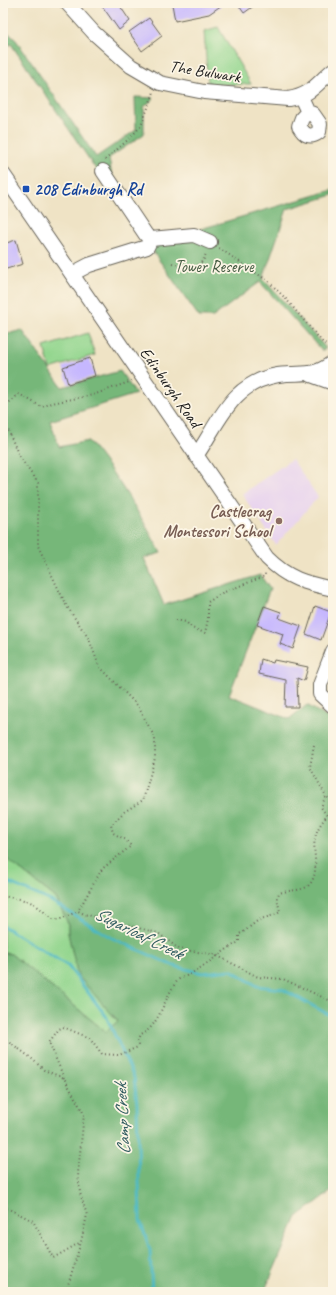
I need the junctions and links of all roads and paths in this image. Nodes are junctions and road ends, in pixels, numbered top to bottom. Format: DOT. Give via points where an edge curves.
graph roads {
  1 [pos="67,3"];
  2 [pos="333,70"];
  3 [pos="158,82"];
  4 [pos="301,96"];
  5 [pos="308,112"];
  6 [pos="103,171"];
  7 [pos="3,174"];
  8 [pos="151,238"];
  9 [pos="210,242"];
  10 [pos="172,263"];
  11 [pos="72,274"];
  12 [pos="333,346"];
  13 [pos="333,362"];
  14 [pos="311,374"];
  15 [pos="142,377"];
  16 [pos="333,383"];
  17 [pos="196,456"];
  18 [pos="267,558"];
  19 [pos="333,589"];
  20 [pos="176,620"];
  21 [pos="333,651"];
  22 [pos="333,706"];
  23 [pos="314,745"];
  24 [pos="326,796"];
  25 [pos="333,803"];
  26 [pos="3,896"];
  27 [pos="78,911"];
  28 [pos="216,955"];
  29 [pos="333,1002"];
  30 [pos="3,1037"];
  31 [pos="64,1078"];
  32 [pos="3,1206"];
  33 [pos="81,1242"];
  34 [pos="68,1292"];
  1 -- 3 [label="street, The Bulwark" via="94,33 131,66"];
  2 -- 4 [label="street, The Bulwark" via="311,91"];
  3 -- 4 [label="street, The Bulwark" via="204,92 288,99"];
  3 -- 6 [label="path" via="141,126 102,162"];
  4 -- 5 [label="street"];
  6 -- 8 [label="street" via="146,235"];
  7 -- 11 [label="street, Edinburgh Road"];
  8 -- 9 [label="street" via="194,235"];
  8 -- 11 [label="street" via="147,247 89,265"];
  9 -- 10 [label="path" via="203,260 192,269"];
  9 -- 12 [label="path" via="268,281 324,344"];
  11 -- 15 [label="street, Edinburgh Road"];
  13 -- 14 [label="street"];
  14 -- 16 [label="street"];
  14 -- 17 [label="street" via="278,375 245,388 230,402"];
  15 -- 17 [label="street, Edinburgh Road"];
  15 -- 27 [label="path" via="93,395 42,407 19,394 5,406 6,425 19,456 38,483 38,546 66,605 89,639 100,666 138,706 155,738 155,758 143,800 124,812 111,825 113,833 131,846 102,869"];
  17 -- 18 [label="street, Edinburgh Road"];
  18 -- 19 [label="street, Edinburgh Road" via="299,582"];
  18 -- 20 [label="path" via="265,576 222,593 208,602 205,633 192,628 186,622"];
  21 -- 22 [label="street" via="320,685 320,694"];
  23 -- 24 [label="path" via="310,767"];
  24 -- 25 [label="path"];
  24 -- 28 [label="path" via="322,807 327,816 314,839 314,878 308,886 300,890 279,893 277,898 280,912 260,919 246,932 239,934 238,942"];
  26 -- 27 [label="path" via="33,904 50,919 58,920"];
  27 -- 28 [label="path" via="158,933 179,949"];
  28 -- 29 [label="path" via="258,977 283,979"];
  28 -- 31 [label="path" via="192,974 179,979 154,1024 140,1035 138,1047 123,1054 102,1054 90,1038 59,1028 49,1042"];
  30 -- 31 [label="path" via="44,1070"];
  31 -- 33 [label="path" via="84,1114 78,1173 80,1193 87,1215"];
  32 -- 33 [label="path" via="33,1221 53,1258"];
  33 -- 34 [label="path"];
}
